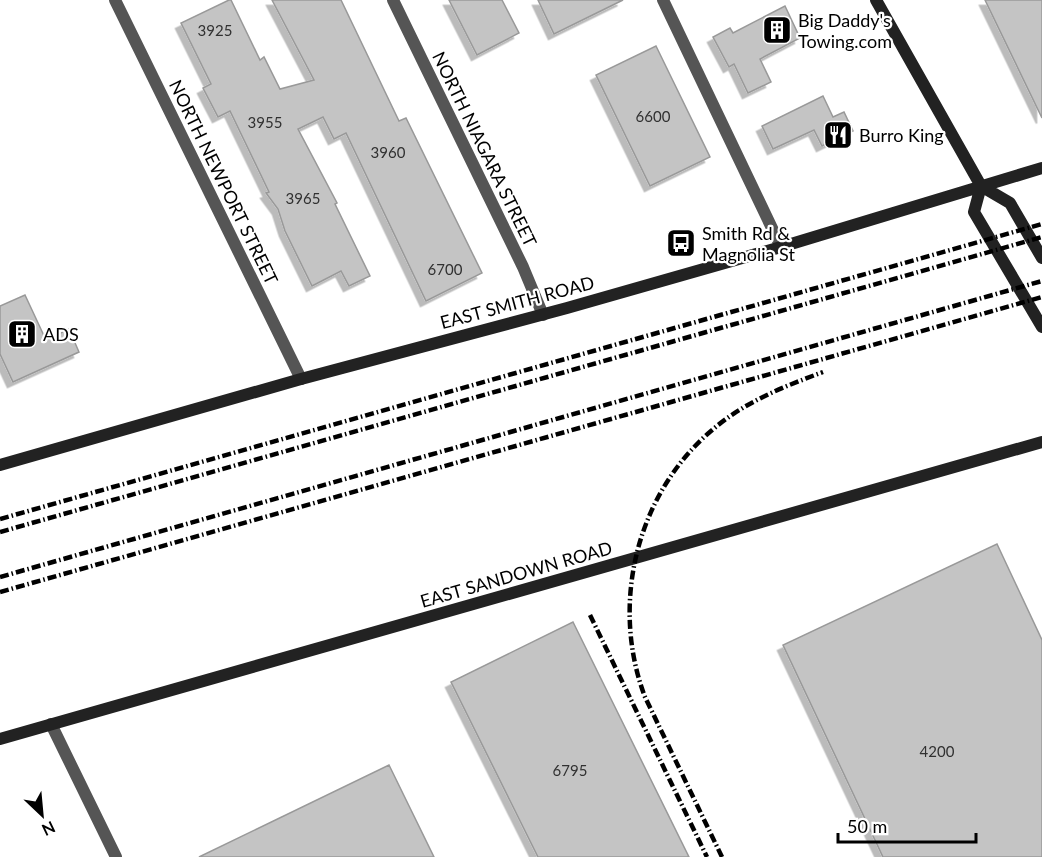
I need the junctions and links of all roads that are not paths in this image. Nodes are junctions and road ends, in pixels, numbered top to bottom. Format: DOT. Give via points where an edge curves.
graph roads {
  1 [pos="115,0"];
  2 [pos="393,0"];
  3 [pos="663,0"];
  4 [pos="876,0"];
  5 [pos="1042,168"];
  6 [pos="981,186"];
  7 [pos="781,247"];
  8 [pos="1042,258"];
  9 [pos="543,315"];
  10 [pos="1042,327"];
  11 [pos="301,379"];
  12 [pos="1042,442"];
  13 [pos="0,465"];
  14 [pos="51,724"];
  15 [pos="0,739"];
  16 [pos="116,857"];
  1 -- 11 [label="street, NORTH NEWPORT STREET"];
  2 -- 9 [label="street, NORTH NIAGARA STREET"];
  3 -- 7 [label="street"];
  4 -- 6 [label="street"];
  5 -- 6 [label="street, EAST SMITH ROAD"];
  6 -- 7 [label="street, EAST SMITH ROAD"];
  6 -- 8 [label="street" via="1010,202"];
  6 -- 10 [label="street" via="974,212"];
  7 -- 9 [label="street, EAST SMITH ROAD"];
  9 -- 11 [label="street, EAST SMITH ROAD"];
  11 -- 13 [label="street, EAST SMITH ROAD"];
  12 -- 14 [label="street, EAST SANDOWN ROAD"];
  14 -- 15 [label="street, EAST SANDOWN ROAD"];
  14 -- 16 [label="street"];
}
